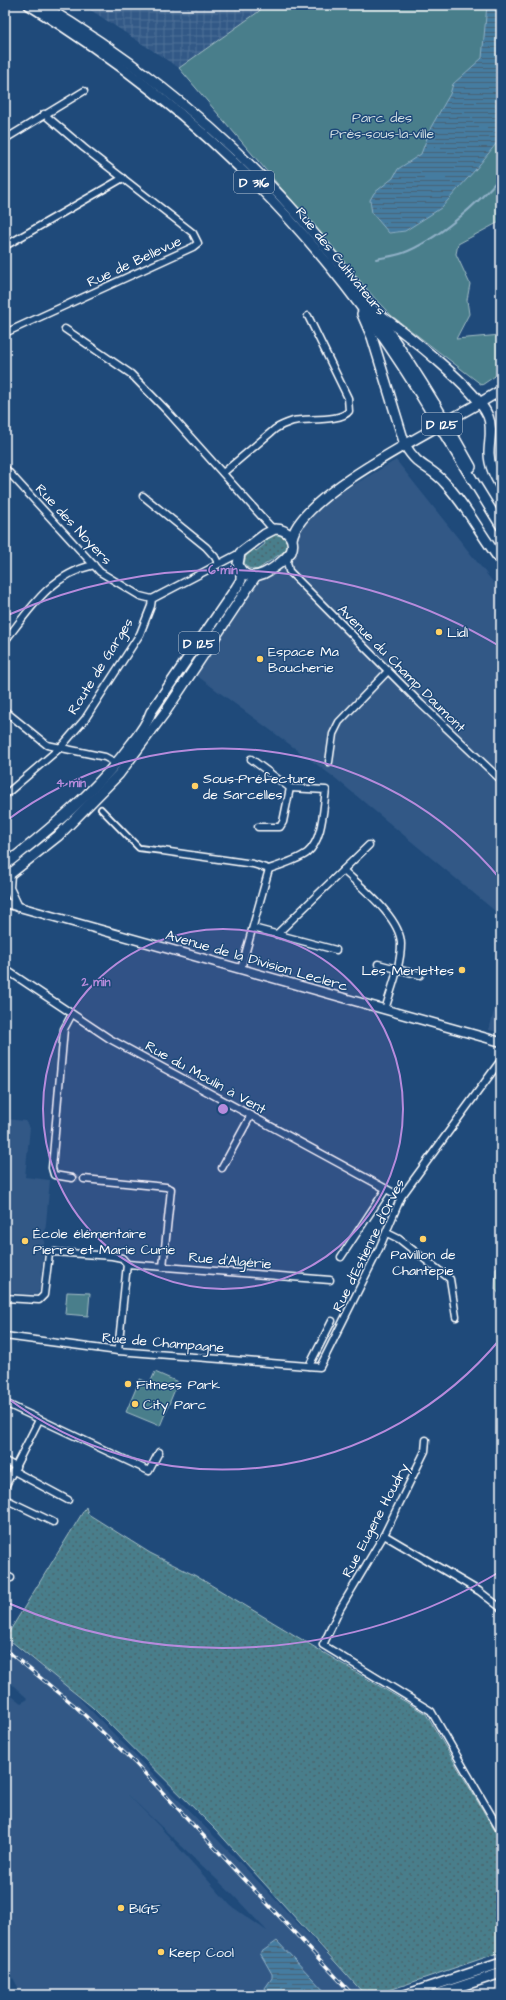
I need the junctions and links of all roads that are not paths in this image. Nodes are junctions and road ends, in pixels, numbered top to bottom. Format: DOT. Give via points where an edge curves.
graph roads {
  1 [pos="29,5"];
  2 [pos="42,5"];
  3 [pos="84,91"];
  4 [pos="44,114"];
  5 [pos="5,140"];
  6 [pos="123,178"];
  7 [pos="5,246"];
  8 [pos="355,298"];
  9 [pos="372,310"];
  10 [pos="308,316"];
  11 [pos="65,329"];
  12 [pos="5,333"];
  13 [pos="501,390"];
  14 [pos="479,403"];
  15 [pos="432,406"];
  16 [pos="451,438"];
  17 [pos="405,445"];
  18 [pos="5,468"];
  19 [pos="223,473"];
  20 [pos="501,487"];
  21 [pos="143,496"];
  22 [pos="303,516"];
  23 [pos="501,521"];
  24 [pos="501,526"];
  25 [pos="273,529"];
  26 [pos="292,538"];
  27 [pos="240,553"];
  28 [pos="289,554"];
  29 [pos="501,561"];
  30 [pos="220,563"];
  31 [pos="94,565"];
  32 [pos="272,568"];
  33 [pos="240,569"];
  34 [pos="289,571"];
  35 [pos="255,577"];
  36 [pos="152,598"];
  37 [pos="5,642"];
  38 [pos="388,671"];
  39 [pos="5,711"];
  40 [pos="61,747"];
  41 [pos="251,759"];
  42 [pos="330,762"];
  43 [pos="118,764"];
  44 [pos="501,780"];
  45 [pos="290,788"];
  46 [pos="5,795"];
  47 [pos="101,809"];
  48 [pos="258,828"];
  49 [pos="370,845"];
  50 [pos="163,851"];
  51 [pos="5,865"];
  52 [pos="269,869"];
  53 [pos="343,870"];
  54 [pos="7,876"];
  55 [pos="5,903"];
  56 [pos="18,907"];
  57 [pos="253,928"];
  58 [pos="277,934"];
  59 [pos="336,950"];
  60 [pos="378,964"];
  61 [pos="5,969"];
  62 [pos="241,969"];
  63 [pos="396,969"];
  64 [pos="420,975"];
  65 [pos="385,1010"];
  66 [pos="72,1014"];
  67 [pos="501,1042"];
  68 [pos="501,1060"];
  69 [pos="251,1116"];
  70 [pos="222,1168"];
  71 [pos="72,1178"];
  72 [pos="84,1179"];
  73 [pos="386,1189"];
  74 [pos="402,1197"];
  75 [pos="387,1233"];
  76 [pos="341,1257"];
  77 [pos="127,1264"];
  78 [pos="163,1267"];
  79 [pos="330,1280"];
  80 [pos="5,1298"];
  81 [pos="456,1317"];
  82 [pos="332,1321"];
  83 [pos="5,1336"];
  84 [pos="118,1351"];
  85 [pos="309,1366"];
  86 [pos="320,1368"];
  87 [pos="5,1403"];
  88 [pos="39,1420"];
  89 [pos="426,1440"];
  90 [pos="159,1452"];
  91 [pos="5,1461"];
  92 [pos="15,1469"];
  93 [pos="5,1487"];
  94 [pos="5,1499"];
  95 [pos="68,1500"];
  96 [pos="53,1522"];
  97 [pos="384,1535"];
  98 [pos="501,1608"];
  99 [pos="501,1832"];
  100 [pos="501,1963"];
  101 [pos="501,1974"];
  102 [pos="405,1995"];
  103 [pos="435,1995"];
  1 -- 8 [label="main road, Rue des Cultivateurs / D 316" via="128,71 201,131 299,228"];
  2 -- 9 [label="main road, Rue des Cultivateurs / D 316" via="122,58 223,139 299,216"];
  3 -- 4 [label="street"];
  4 -- 5 [label="street"];
  4 -- 6 [label="street, Rue de Bellevue"];
  6 -- 7 [label="street"];
  6 -- 12 [label="street, Rue de Bellevue" via="193,233 198,243"];
  8 -- 15 [label="main road, Rue des Cultivateurs / D 316"];
  8 -- 17 [label="main road" via="372,337"];
  9 -- 14 [label="main road" via="450,373"];
  9 -- 15 [label="main road, Rue des Cultivateurs / D 316" via="402,352"];
  10 -- 19 [label="street" via="348,398 349,411 342,417 297,420 284,424"];
  11 -- 19 [label="street" via="131,374"];
  13 -- 14 [label="main road, D 125"];
  14 -- 17 [label="main road, D 125"];
  14 -- 20 [label="main road" via="488,417 490,465"];
  15 -- 16 [label="main road, Rue des Cultivateurs / D 316, bridge"];
  16 -- 23 [label="main road, Rue des Cultivateurs / D 316"];
  16 -- 24 [label="main road, Rue des Cultivateurs / D 316"];
  17 -- 22 [label="main road, D 125" via="353,476"];
  17 -- 29 [label="main road" via="417,462 437,475 452,490"];
  18 -- 31 [label="street, Rue des Noyers"];
  19 -- 25 [label="street"];
  21 -- 30 [label="street" via="206,547"];
  22 -- 25 [label="main road, D 125"];
  22 -- 26 [label="main road, D 125" via="294,529"];
  25 -- 26 [label="main road" via="286,531"];
  25 -- 27 [label="main road"];
  26 -- 28 [label="main road" via="293,547"];
  27 -- 30 [label="street"];
  27 -- 33 [label="main road"];
  28 -- 32 [label="main road"];
  28 -- 34 [label="street"];
  30 -- 33 [label="street" via="232,563"];
  30 -- 36 [label="street"];
  31 -- 36 [label="street, Rue des Noyers" via="100,572 140,596"];
  31 -- 37 [label="street" via="79,568 60,578 38,598"];
  32 -- 34 [label="street"];
  32 -- 35 [label="main road"];
  33 -- 35 [label="main road" via="246,575"];
  33 -- 43 [label="main road, D 125" via="241,580 236,588"];
  34 -- 38 [label="street, Avenue du Champ Daumont"];
  35 -- 54 [label="main road, D 125" via="166,711 119,774 58,836"];
  36 -- 40 [label="street, Route de Garges" via="140,634 85,719"];
  38 -- 42 [label="street" via="339,722 333,734"];
  38 -- 44 [label="street, Avenue du Champ Daumont"];
  39 -- 40 [label="street" via="47,745"];
  40 -- 43 [label="street" via="105,757"];
  40 -- 46 [label="street, Route de Garges"];
  41 -- 45 [label="street"];
  43 -- 51 [label="main road, D 125"];
  45 -- 48 [label="street" via="280,827"];
  45 -- 52 [label="street" via="326,790 319,833 306,853"];
  47 -- 50 [label="street" via="138,848"];
  49 -- 53 [label="street"];
  50 -- 52 [label="street" via="253,864"];
  52 -- 57 [label="street"];
  53 -- 58 [label="street"];
  53 -- 63 [label="street" via="387,914 398,929 401,944"];
  54 -- 56 [label="main road" via="10,893"];
  55 -- 56 [label="main road, Avenue de la Division Leclerc"];
  56 -- 62 [label="main road, Avenue de la Division Leclerc"];
  57 -- 58 [label="street"];
  57 -- 62 [label="street"];
  58 -- 59 [label="street"];
  60 -- 63 [label="street"];
  61 -- 66 [label="street, Rue du Moulin à Vent"];
  62 -- 65 [label="main road, Avenue de la Division Leclerc"];
  63 -- 64 [label="street"];
  63 -- 65 [label="street"];
  65 -- 67 [label="main road, Avenue de la Division Leclerc"];
  66 -- 69 [label="street, Rue du Moulin à Vent" via="110,1039"];
  66 -- 71 [label="street" via="64,1029 52,1168 54,1175"];
  68 -- 74 [label="street, Rue d'Estienne d'Orves"];
  69 -- 70 [label="street"];
  69 -- 73 [label="street, Rue du Moulin à Vent"];
  72 -- 78 [label="street" via="171,1189"];
  73 -- 74 [label="street, Rue du Moulin à Vent"];
  73 -- 76 [label="street"];
  74 -- 75 [label="street, Rue d'Estienne d'Orves"];
  75 -- 81 [label="street" via="399,1239 450,1279"];
  75 -- 86 [label="street, Rue d'Estienne d'Orves"];
  77 -- 78 [label="street, Rue d'Algérie"];
  77 -- 80 [label="street" via="122,1258 112,1256 54,1252 49,1254 44,1295 39,1300"];
  77 -- 84 [label="street"];
  78 -- 79 [label="street, Rue d'Algérie"];
  82 -- 85 [label="street"];
  83 -- 84 [label="street, Rue de Champagne"];
  84 -- 85 [label="street, Rue de Champagne"];
  85 -- 86 [label="street, Rue de Champagne"];
  87 -- 88 [label="street"];
  88 -- 90 [label="street" via="149,1471"];
  88 -- 92 [label="street"];
  89 -- 97 [label="street, Rue Eugene Houdry" via="425,1451"];
  91 -- 92 [label="street"];
  92 -- 93 [label="street"];
  92 -- 95 [label="street"];
  94 -- 96 [label="street"];
  97 -- 98 [label="street" via="479,1591"];
  97 -- 99 [label="street, Rue Eugene Houdry" via="340,1609 323,1645 430,1711"];
  100 -- 102 [label="main road"];
  101 -- 103 [label="main road"];
}
